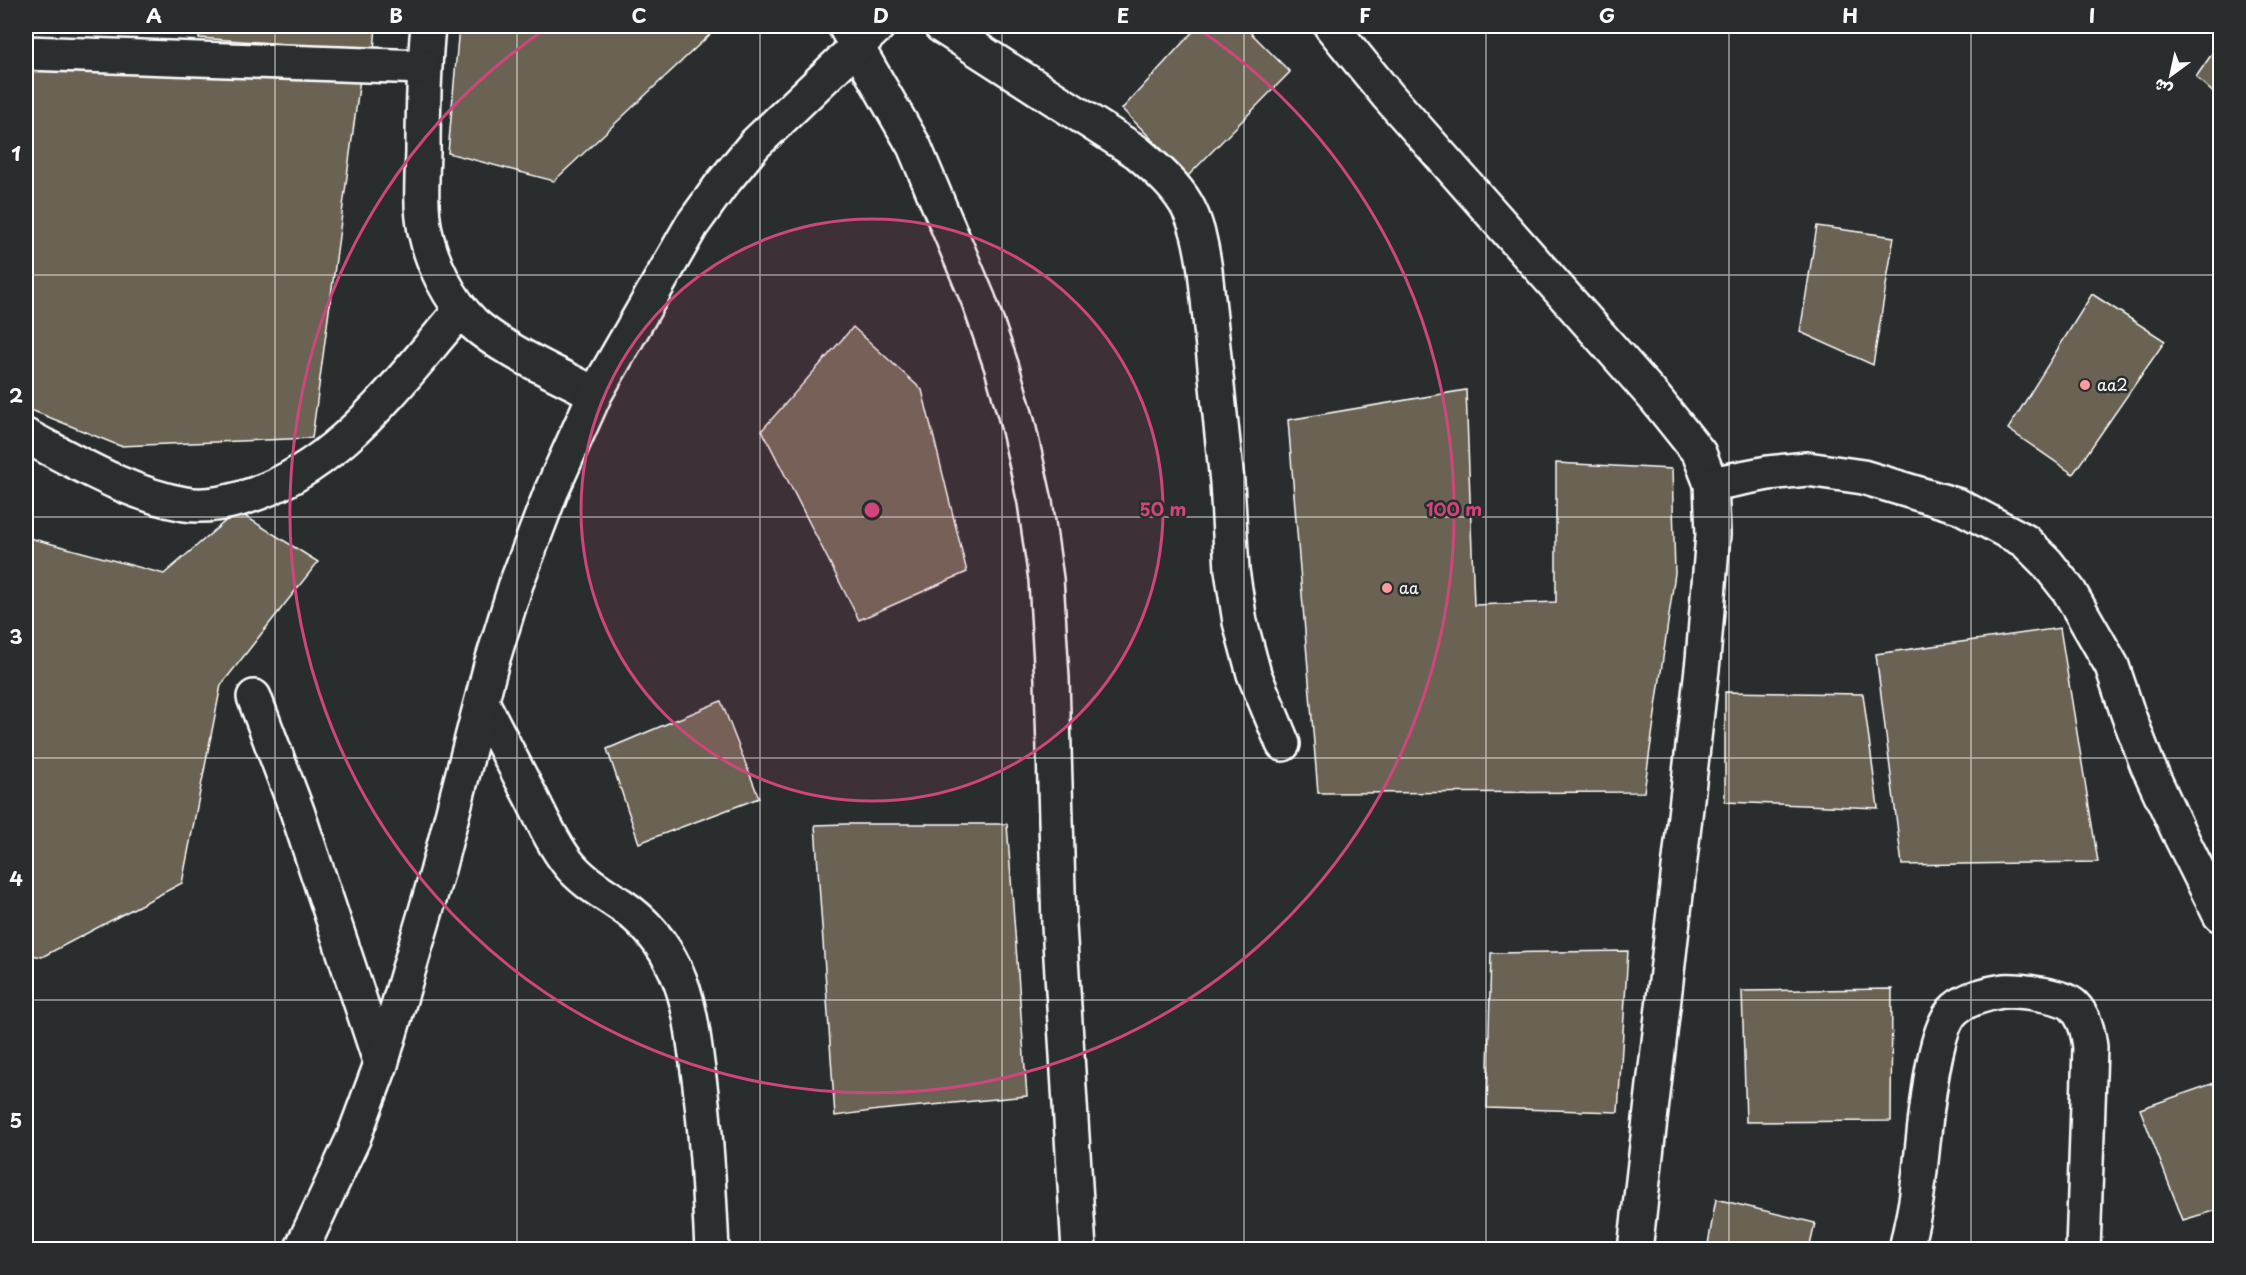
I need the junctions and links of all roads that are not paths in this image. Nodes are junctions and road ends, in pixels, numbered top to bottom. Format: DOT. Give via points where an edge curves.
graph roads {
  1 [pos="428,26"];
  2 [pos="941,26"];
  3 [pos="1331,26"];
  4 [pos="860,32"];
  5 [pos="26,53"];
  6 [pos="424,67"];
  7 [pos="461,310"];
  8 [pos="596,394"];
  9 [pos="26,436"];
  10 [pos="1711,484"];
  11 [pos="254,697"];
  12 [pos="482,702"];
  13 [pos="1283,744"];
  14 [pos="2220,915"];
  15 [pos="381,1064"];
  16 [pos="301,1250"];
  17 [pos="711,1250"];
  18 [pos="1079,1250"];
  19 [pos="1635,1250"];
  20 [pos="1906,1250"];
  21 [pos="2084,1250"];
  1 -- 6 [label="street"];
  2 -- 13 [label="street" via="1137,152 1184,198 1194,218 1205,270 1240,622 1254,674"];
  3 -- 10 [label="street" via="1655,398 1699,453"];
  4 -- 8 [label="street" via="721,185 692,225"];
  4 -- 18 [label="street" via="914,146 979,301 1018,425 1035,502 1046,579 1052,679 1059,925"];
  5 -- 6 [label="street"];
  6 -- 7 [label="street" via="425,231 444,285"];
  7 -- 8 [label="street" via="491,336"];
  7 -- 9 [label="street" via="365,420 292,478 256,494 219,504 186,504 148,495"];
  8 -- 12 [label="street" via="551,492 516,584"];
  10 -- 14 [label="street" via="1807,469 1863,477 1959,506 2025,541 2069,591 2112,666 2147,764"];
  10 -- 19 [label="street" via="1713,534 1703,660"];
  11 -- 15 [label="street" via="297,811"];
  12 -- 15 [label="street"];
  12 -- 17 [label="street" via="567,862 584,880 645,925 676,971 693,1030 709,1174"];
  15 -- 16 [label="street" via="353,1139"];
  20 -- 21 [label="street" via="1939,1038 1956,1009 2004,991 2063,999 2072,1004 2086,1026 2090,1047"];
}
